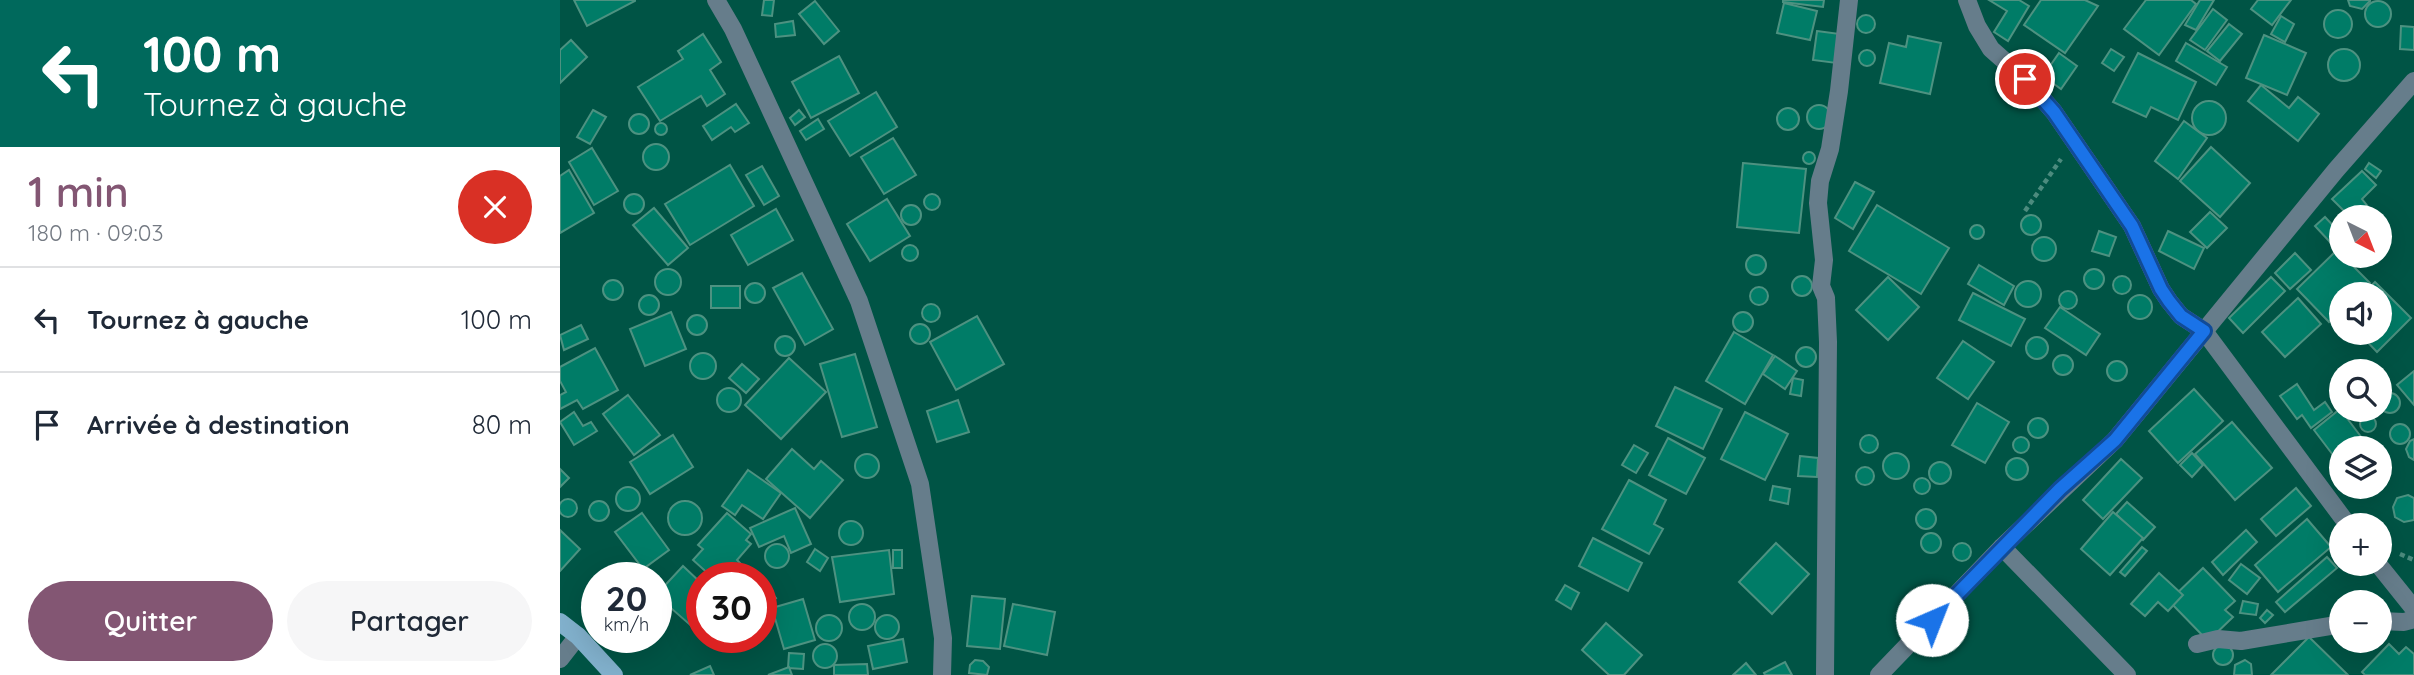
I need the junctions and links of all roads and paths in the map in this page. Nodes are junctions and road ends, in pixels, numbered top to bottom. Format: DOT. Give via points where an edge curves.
graph roads {
  1 [pos="716,0"];
  2 [pos="1849,0"];
  3 [pos="1967,0"];
  4 [pos="2414,81"];
  5 [pos="2075,143"];
  6 [pos="2025,211"];
  7 [pos="2204,331"];
  8 [pos="2339,513"];
  9 [pos="2002,547"];
  10 [pos="2388,576"];
  11 [pos="2414,609"];
  12 [pos="2414,619"];
  13 [pos="560,622"];
  14 [pos="2392,622"];
  15 [pos="2329,626"];
  16 [pos="579,636"];
  17 [pos="2197,644"];
  18 [pos="560,659"];
  19 [pos="614,675"];
  20 [pos="942,675"];
  21 [pos="1825,675"];
  22 [pos="1879,675"];
  23 [pos="2127,675"];
  1 -- 20 [label="street" via="859,301 920,484 943,638"];
  2 -- 21 [label="street" via="1839,91 1818,203 1828,342"];
  3 -- 5 [label="street" via="1992,49 2033,87"];
  4 -- 7 [label="street"];
  5 -- 6 [label="path"];
  5 -- 7 [label="street" via="2132,226 2165,295 2181,316"];
  7 -- 8 [label="street"];
  7 -- 9 [label="street" via="2115,440"];
  9 -- 22 [label="street"];
  9 -- 23 [label="street"];
  10 -- 11 [label="street"];
  12 -- 14 [label="street"];
  13 -- 16 [label="main road"];
  15 -- 17 [label="street"];
  16 -- 18 [label="street"];
  16 -- 19 [label="main road"];
}
